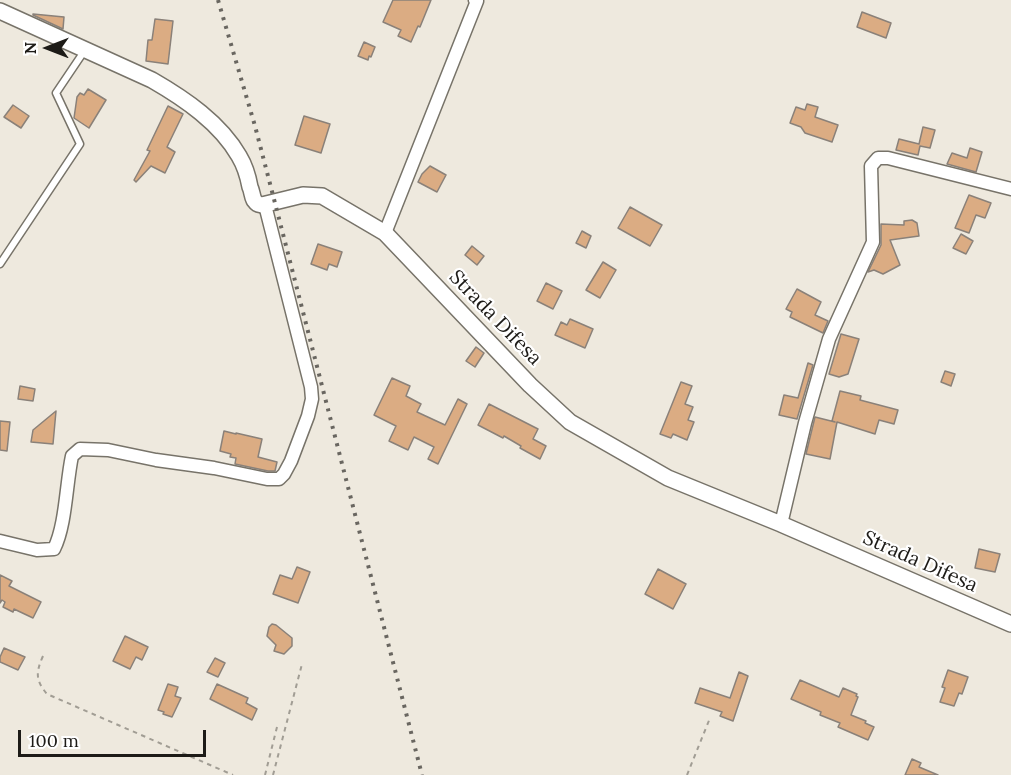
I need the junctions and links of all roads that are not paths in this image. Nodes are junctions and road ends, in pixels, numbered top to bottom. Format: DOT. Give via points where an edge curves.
graph roads {
  1 [pos="475,0"];
  2 [pos="0,11"];
  3 [pos="85,50"];
  4 [pos="1011,189"];
  5 [pos="265,205"];
  6 [pos="385,232"];
  7 [pos="0,264"];
  8 [pos="782,524"];
  9 [pos="0,541"];
  10 [pos="1011,624"];
  1 -- 6 [label="street"];
  2 -- 3 [label="street"];
  3 -- 5 [label="street" via="152,80 207,119 230,141 244,165 255,201"];
  3 -- 7 [label="lane" via="56,93 80,144"];
  4 -- 8 [label="street" via="888,158 878,158 871,166 873,242 829,339"];
  5 -- 6 [label="street, Strada Difesa" via="303,195 322,196"];
  5 -- 9 [label="street" via="312,399 284,474 279,479 267,479 108,450 80,449 72,456 54,549 37,550"];
  6 -- 8 [label="street, Strada Difesa" via="570,422 668,478"];
  8 -- 10 [label="street, Strada Difesa"];
}
